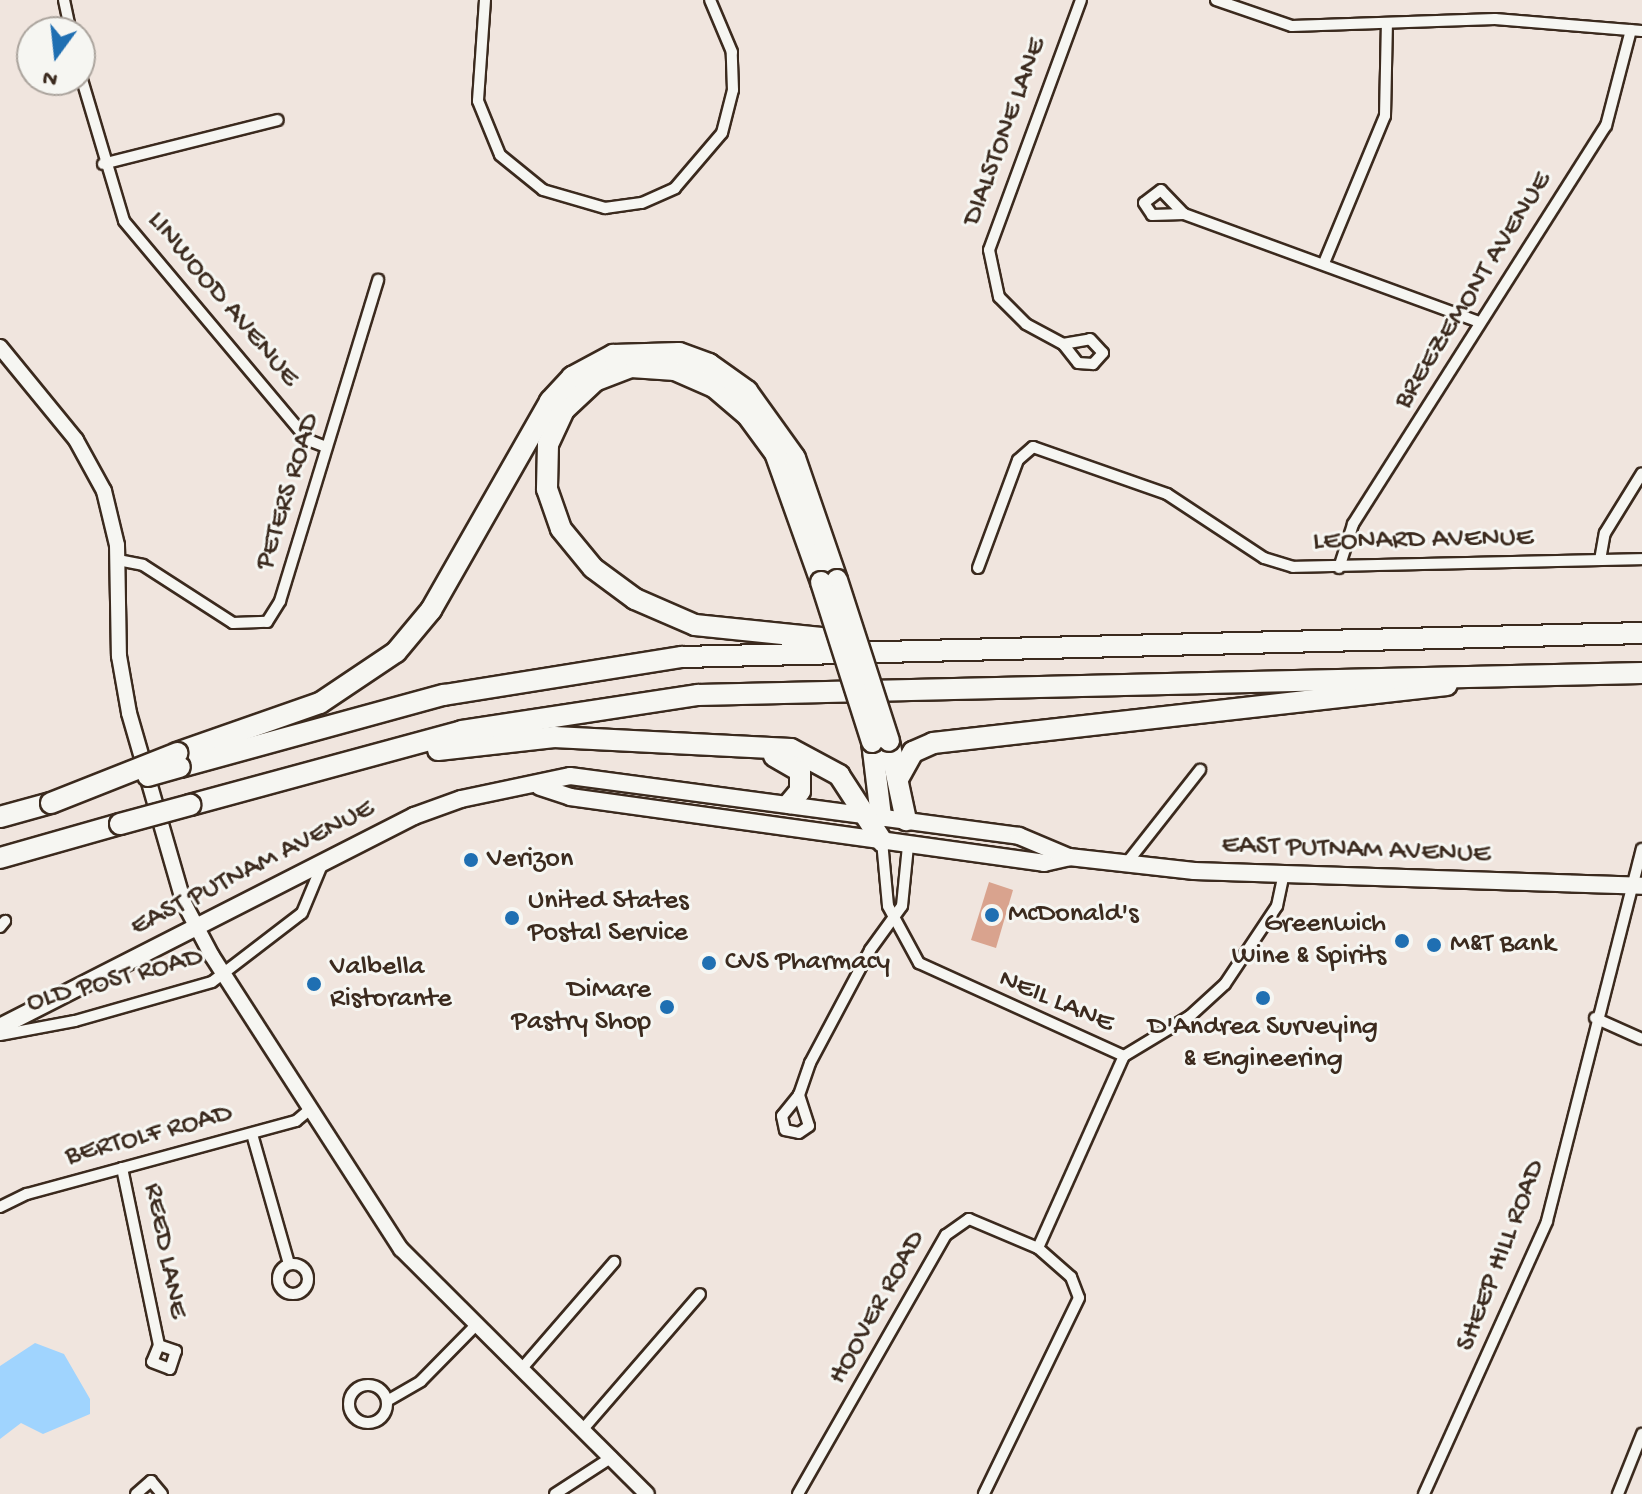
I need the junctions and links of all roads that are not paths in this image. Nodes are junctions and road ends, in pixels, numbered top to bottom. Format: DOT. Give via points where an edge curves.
graph roads {
  1 [pos="485,0"];
  2 [pos="710,0"];
  3 [pos="1081,0"];
  4 [pos="1216,0"];
  5 [pos="1387,23"];
  6 [pos="1636,31"];
  7 [pos="86,96"];
  8 [pos="278,120"];
  9 [pos="103,164"];
  10 [pos="1184,214"];
  11 [pos="1324,263"];
  12 [pos="378,280"];
  13 [pos="1479,322"];
  14 [pos="1063,344"];
  15 [pos="0,347"];
  16 [pos="326,447"];
  17 [pos="1642,473"];
  18 [pos="1642,559"];
  19 [pos="118,560"];
  20 [pos="1600,560"];
  21 [pos="978,568"];
  22 [pos="1339,568"];
  23 [pos="829,581"];
  24 [pos="1642,633"];
  25 [pos="968,647"];
  26 [pos="1642,673"];
  27 [pos="1480,677"];
  28 [pos="881,742"];
  29 [pos="695,743"];
  30 [pos="178,760"];
  31 [pos="323,768"];
  32 [pos="1200,770"];
  33 [pos="898,779"];
  34 [pos="540,787"];
  35 [pos="790,803"];
  36 [pos="875,815"];
  37 [pos="0,817"];
  38 [pos="906,820"];
  39 [pos="882,841"];
  40 [pos="908,846"];
  41 [pos="1642,849"];
  42 [pos="327,857"];
  43 [pos="1069,857"];
  44 [pos="0,858"];
  45 [pos="1124,865"];
  46 [pos="1284,874"];
  47 [pos="1637,886"];
  48 [pos="894,921"];
  49 [pos="196,928"];
  50 [pos="224,975"];
  51 [pos="1595,1018"];
  52 [pos="0,1027"];
  53 [pos="0,1035"];
  54 [pos="1642,1039"];
  55 [pos="1124,1056"];
  56 [pos="799,1095"];
  57 [pos="309,1110"];
  58 [pos="252,1134"];
  59 [pos="122,1168"];
  60 [pos="0,1207"];
  61 [pos="1038,1248"];
  62 [pos="614,1262"];
  63 [pos="289,1264"];
  64 [pos="700,1294"];
  65 [pos="478,1323"];
  66 [pos="159,1345"];
  67 [pos="524,1366"];
  68 [pos="387,1401"];
  69 [pos="584,1428"];
  70 [pos="1642,1434"];
  71 [pos="612,1457"];
  72 [pos="136,1494"];
  73 [pos="162,1494"];
  74 [pos="555,1494"];
  75 [pos="647,1494"];
  76 [pos="798,1494"];
  77 [pos="984,1494"];
  78 [pos="1424,1494"];
  79 [pos="1618,1494"];
  1 -- 2 [label="street" via="478,101 500,155 543,190 605,208 642,203 675,188 722,133 733,90 732,52"];
  3 -- 14 [label="street, DIALSTONE LANE" via="989,250 999,297 1026,324"];
  4 -- 5 [label="street" via="1292,26"];
  5 -- 6 [label="street" via="1520,19"];
  5 -- 11 [label="street" via="1385,116"];
  6 -- 13 [label="street, BREEZEMONT AVENUE" via="1606,126"];
  7 -- 9 [label="street, LINWOOD AVENUE"];
  8 -- 9 [label="street"];
  9 -- 16 [label="street, LINWOOD AVENUE" via="117,207 148,252 308,440"];
  10 -- 11 [label="street" via="1288,256"];
  11 -- 13 [label="street"];
  12 -- 16 [label="street, PETERS ROAD"];
  13 -- 22 [label="street, BREEZEMONT AVENUE" via="1353,524"];
  15 -- 19 [label="street" via="92,465 111,511"];
  16 -- 19 [label="street, PETERS ROAD" via="280,601 267,622 254,627 233,623 143,565"];
  17 -- 20 [label="street" via="1605,533"];
  18 -- 20 [label="street, LEONARD AVENUE"];
  19 -- 49 [label="street" via="125,696 160,825"];
  20 -- 22 [label="street, LEONARD AVENUE"];
  21 -- 22 [label="street, LEONARD AVENUE" via="1014,467 1033,447 1167,494 1264,558 1293,567"];
  23 -- 25 [label="highway" via="775,453 747,415 714,387 675,370 631,367 595,381 564,410 546,455 553,509 585,560 635,599 722,631"];
  23 -- 28 [label="highway, bridge"];
  23 -- 30 [label="highway" via="795,458 753,397 694,358 646,350 613,355 572,377 550,401 431,610 389,659 312,706"];
  24 -- 25 [label="highway"];
  25 -- 30 [label="highway" via="730,653 587,668 444,695"];
  26 -- 27 [label="highway"];
  27 -- 31 [label="highway" via="698,695 509,722"];
  27 -- 33 [label="highway" via="1414,694 933,743 913,752"];
  28 -- 33 [label="highway"];
  28 -- 36 [label="highway"];
  29 -- 31 [label="highway" via="527,738"];
  29 -- 35 [label="highway" via="795,763 801,786"];
  29 -- 36 [label="highway" via="803,752 839,775"];
  30 -- 37 [label="highway, bridge"];
  31 -- 44 [label="highway, bridge"];
  32 -- 45 [label="street" via="1147,845"];
  33 -- 38 [label="highway"];
  34 -- 35 [label="main road, EAST PUTNAM AVENUE" via="552,779 587,777"];
  34 -- 39 [label="main road, EAST PUTNAM AVENUE" via="570,797"];
  34 -- 42 [label="main road, EAST PUTNAM AVENUE" via="442,805"];
  35 -- 36 [label="main road, EAST PUTNAM AVENUE"];
  36 -- 38 [label="main road, EAST PUTNAM AVENUE"];
  36 -- 39 [label="highway"];
  38 -- 40 [label="main road"];
  38 -- 43 [label="main road, EAST PUTNAM AVENUE" via="1019,836"];
  39 -- 40 [label="main road, EAST PUTNAM AVENUE"];
  39 -- 48 [label="street, NEIL LANE"];
  40 -- 43 [label="main road, EAST PUTNAM AVENUE" via="1044,863"];
  40 -- 48 [label="street" via="902,906"];
  41 -- 47 [label="street, SHEEP HILL ROAD"];
  42 -- 49 [label="main road, EAST PUTNAM AVENUE"];
  42 -- 50 [label="street, OLD POST ROAD" via="302,913"];
  43 -- 45 [label="main road, EAST PUTNAM AVENUE"];
  45 -- 46 [label="main road, EAST PUTNAM AVENUE"];
  46 -- 47 [label="main road, EAST PUTNAM AVENUE"];
  46 -- 55 [label="street, NEIL LANE" via="1277,906 1225,984 1190,1016"];
  47 -- 51 [label="street, SHEEP HILL ROAD"];
  48 -- 55 [label="street, NEIL LANE" via="912,956 936,975"];
  48 -- 56 [label="street" via="862,964"];
  49 -- 50 [label="street"];
  49 -- 52 [label="main road, EAST PUTNAM AVENUE"];
  50 -- 53 [label="street, OLD POST ROAD" via="153,1000"];
  50 -- 57 [label="street"];
  51 -- 54 [label="street"];
  51 -- 78 [label="street, SHEEP HILL ROAD" via="1547,1221"];
  55 -- 61 [label="street"];
  57 -- 58 [label="street, BERTOLF ROAD"];
  57 -- 65 [label="street" via="392,1239"];
  58 -- 59 [label="street, BERTOLF ROAD"];
  58 -- 63 [label="street"];
  59 -- 60 [label="street, BERTOLF ROAD"];
  59 -- 66 [label="street, REED LANE"];
  61 -- 76 [label="street, HOOVER ROAD" via="980,1220 950,1229"];
  61 -- 77 [label="street, HOOVER ROAD" via="1071,1277 1079,1298"];
  62 -- 67 [label="street"];
  64 -- 69 [label="street"];
  65 -- 67 [label="street"];
  65 -- 68 [label="street" via="421,1381"];
  67 -- 69 [label="street"];
  69 -- 71 [label="street"];
  70 -- 79 [label="street"];
  71 -- 74 [label="street"];
  71 -- 75 [label="street"];
  72 -- 73 [label="street" via="151,1481"];
}
